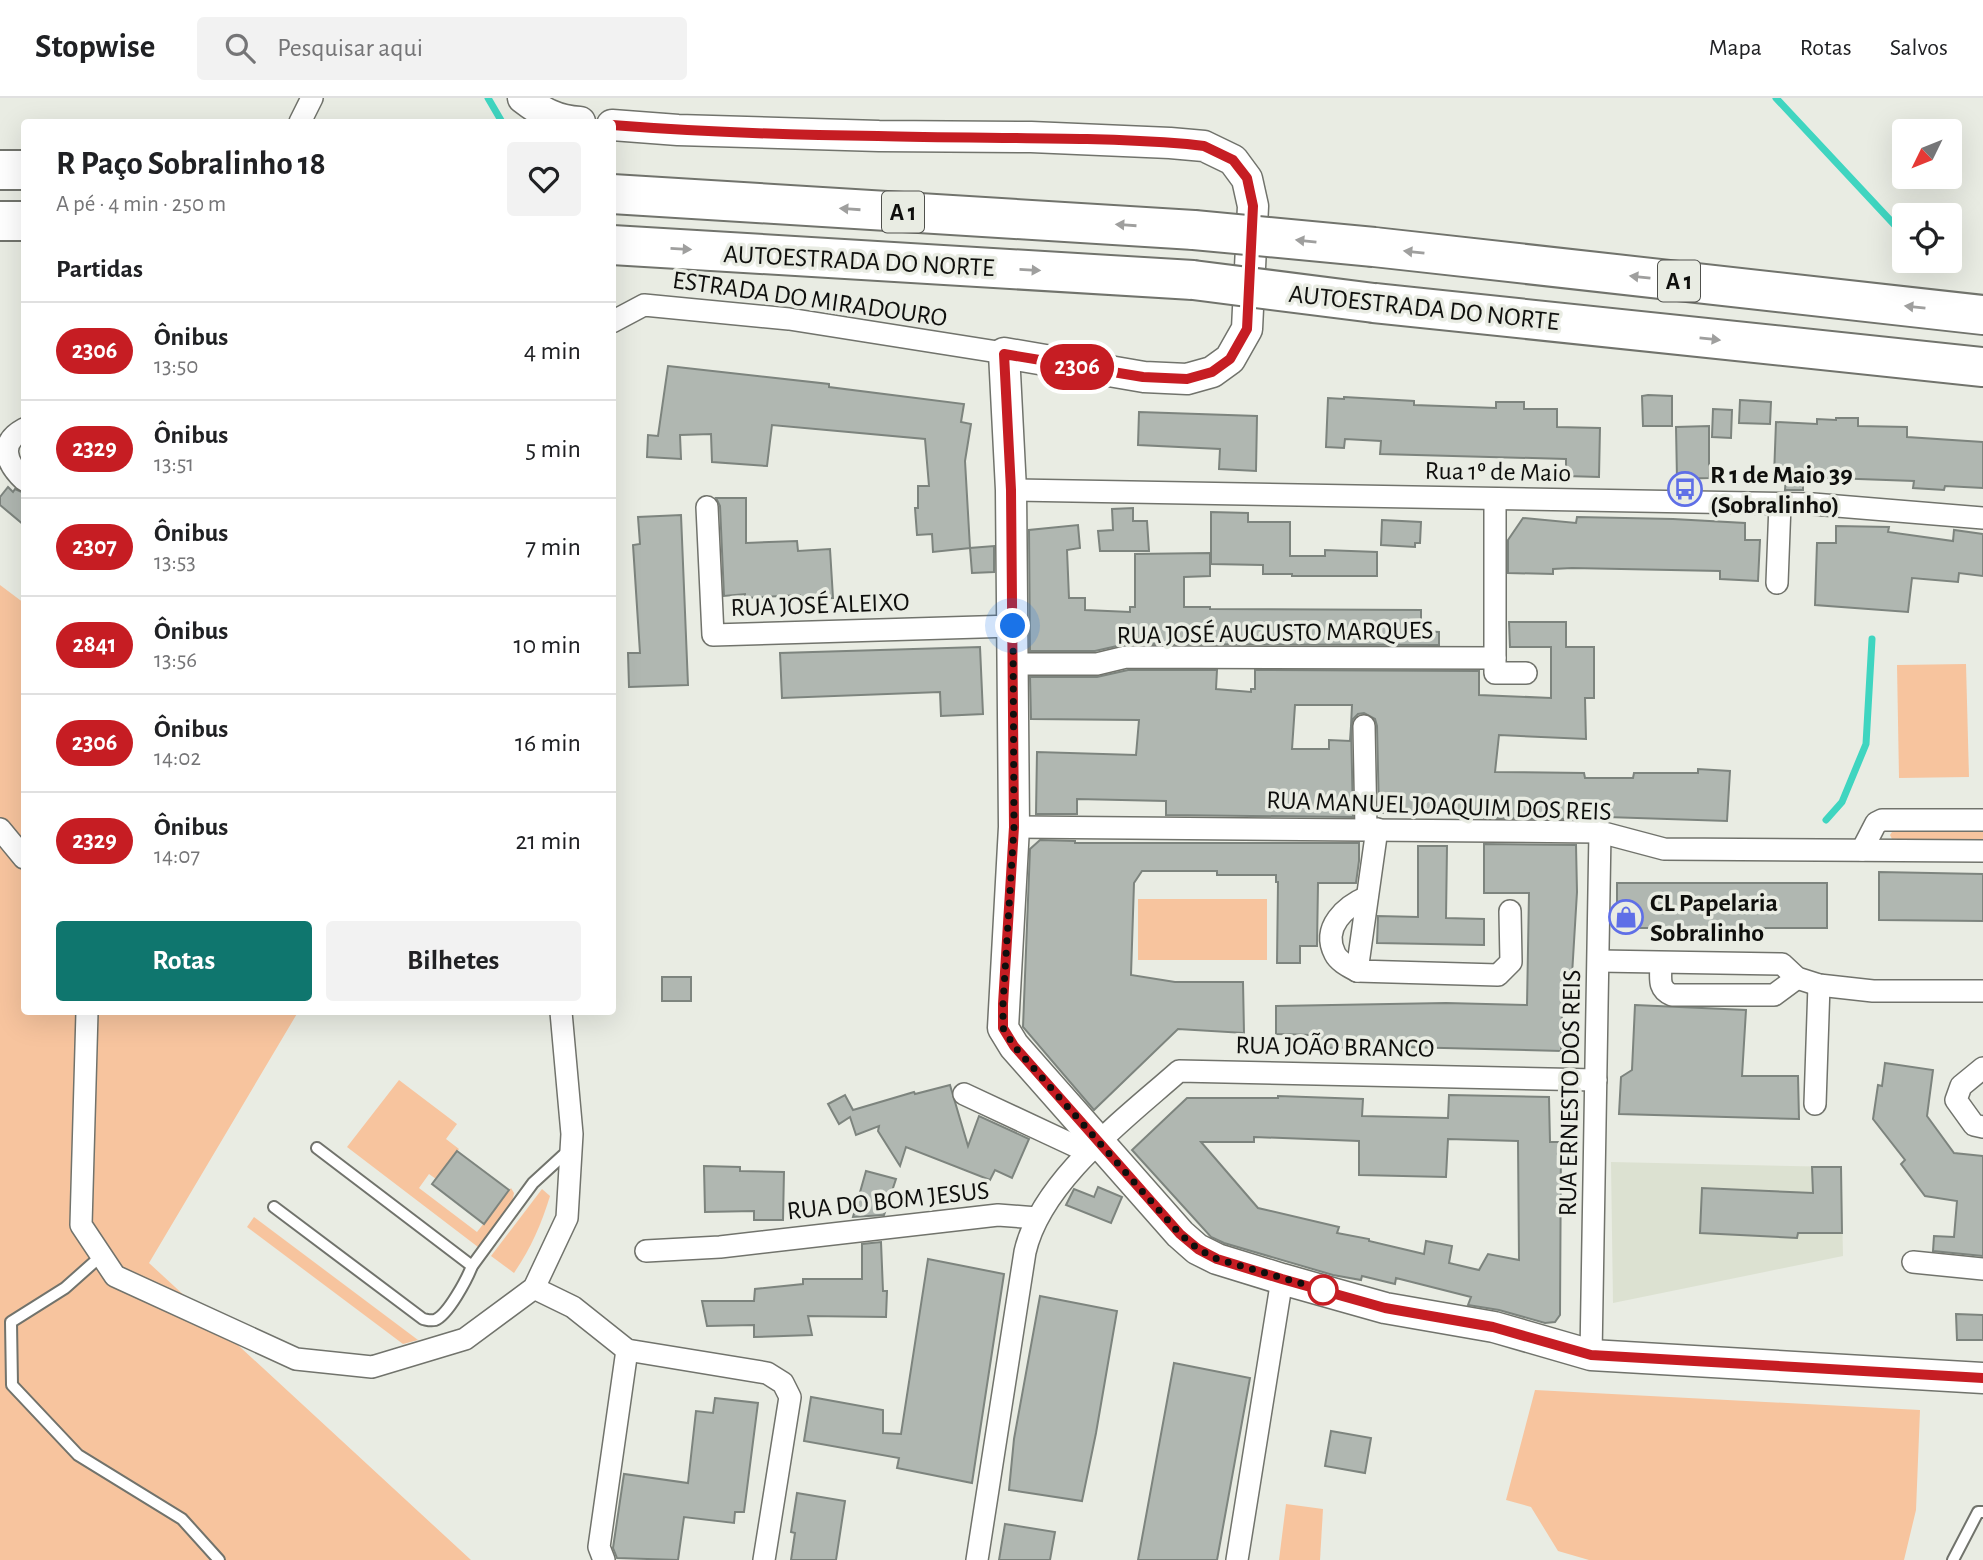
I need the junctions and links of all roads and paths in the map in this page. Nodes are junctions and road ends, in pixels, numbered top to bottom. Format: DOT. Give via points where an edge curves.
graph roads {
  1 [pos="312,98"];
  2 [pos="534,103"];
  3 [pos="302,119"];
  4 [pos="563,119"];
  5 [pos="616,125"];
  6 [pos="0,170"];
  7 [pos="21,170"];
  8 [pos="616,194"];
  9 [pos="0,220"];
  10 [pos="21,221"];
  11 [pos="616,245"];
  12 [pos="1983,314"];
  13 [pos="616,320"];
  14 [pos="1004,354"];
  15 [pos="1983,368"];
  16 [pos="21,430"];
  17 [pos="0,452"];
  18 [pos="21,477"];
  19 [pos="1011,490"];
  20 [pos="1495,499"];
  21 [pos="1780,504"];
  22 [pos="707,507"];
  23 [pos="1983,518"];
  24 [pos="1777,583"];
  25 [pos="1013,626"];
  26 [pos="1495,658"];
  27 [pos="1014,664"];
  28 [pos="1526,673"];
  29 [pos="1364,726"];
  30 [pos="1983,820"];
  31 [pos="1014,827"];
  32 [pos="1372,828"];
  33 [pos="0,829"];
  34 [pos="1600,832"];
  35 [pos="1861,850"];
  36 [pos="1983,851"];
  37 [pos="21,854"];
  38 [pos="1367,897"];
  39 [pos="1510,911"];
  40 [pos="1599,961"];
  41 [pos="1661,963"];
  42 [pos="1357,971"];
  43 [pos="1797,978"];
  44 [pos="1819,985"];
  45 [pos="1983,991"];
  46 [pos="87,1015"];
  47 [pos="561,1015"];
  48 [pos="1983,1068"];
  49 [pos="1596,1080"];
  50 [pos="964,1094"];
  51 [pos="1815,1104"];
  52 [pos="1983,1127"];
  53 [pos="1093,1147"];
  54 [pos="571,1148"];
  55 [pos="317,1149"];
  56 [pos="274,1207"];
  57 [pos="1037,1218"];
  58 [pos="646,1251"];
  59 [pos="101,1256"];
  60 [pos="1913,1262"];
  61 [pos="472,1266"];
  62 [pos="1983,1269"];
  63 [pos="1282,1279"];
  64 [pos="534,1288"];
  65 [pos="627,1350"];
  66 [pos="1591,1355"];
  67 [pos="1983,1378"];
  68 [pos="1983,1512"];
  69 [pos="219,1560"];
  70 [pos="604,1560"];
  71 [pos="764,1560"];
  72 [pos="977,1560"];
  73 [pos="1237,1560"];
  74 [pos="1953,1560"];
  1 -- 3 [label="street"];
  2 -- 4 [label="street"];
  5 -- 14 [label="street" via="1170,143 1204,146 1233,160 1247,178 1253,206 1247,329 1230,359 1212,372 1187,379 1143,377"];
  6 -- 7 [label="highway"];
  12 -- 8 [label="highway, AUTOESTRADA DO NORTE / A 1, one-way, bridge" via="1194,230"];
  9 -- 10 [label="highway"];
  11 -- 15 [label="highway, AUTOESTRADA DO NORTE / A 1, one-way, bridge" via="1193,280"];
  13 -- 14 [label="street, ESTRADA DO MIRADOURO" via="644,305 789,319"];
  14 -- 19 [label="street"];
  16 -- 17 [label="street" via="6,439"];
  17 -- 18 [label="street"];
  19 -- 20 [label="street, Rua 1º de Maio"];
  19 -- 25 [label="street"];
  20 -- 21 [label="street, Rua 1º de Maio"];
  20 -- 26 [label="street"];
  21 -- 23 [label="street, Rua 1º de Maio"];
  21 -- 24 [label="street"];
  22 -- 25 [label="street, RUA JOSÉ ALEIXO" via="713,635"];
  25 -- 27 [label="street"];
  26 -- 27 [label="street, RUA JOSÉ AUGUSTO MARQUES" via="1126,657 1097,664"];
  26 -- 28 [label="street" via="1495,673"];
  27 -- 31 [label="street"];
  29 -- 32 [label="street"];
  30 -- 35 [label="street" via="1882,820"];
  31 -- 32 [label="street, RUA MANUEL JOAQUIM DOS REIS"];
  31 -- 53 [label="street" via="1003,1028"];
  32 -- 34 [label="street, RUA MANUEL JOAQUIM DOS REIS"];
  32 -- 38 [label="street"];
  33 -- 37 [label="street"];
  34 -- 35 [label="street, RUA MANUEL JOAQUIM DOS REIS" via="1664,849"];
  34 -- 40 [label="street, RUA ERNESTO DOS REIS"];
  35 -- 36 [label="street, RUA MANUEL JOAQUIM DOS REIS"];
  38 -- 42 [label="street"];
  38 -- 42 [label="street" via="1349,905 1334,925 1335,953"];
  39 -- 42 [label="street" via="1511,962 1498,975"];
  40 -- 41 [label="street"];
  40 -- 49 [label="street, RUA ERNESTO DOS REIS"];
  41 -- 43 [label="street" via="1782,964"];
  41 -- 43 [label="street" via="1660,985 1672,995 1774,995"];
  43 -- 44 [label="street"];
  44 -- 45 [label="street" via="1873,991"];
  44 -- 51 [label="street"];
  46 -- 59 [label="street" via="81,1225"];
  47 -- 54 [label="street"];
  48 -- 52 [label="street" via="1961,1086 1956,1100 1974,1125"];
  49 -- 53 [label="street, RUA JOÃO BRANCO" via="1179,1071"];
  49 -- 66 [label="street, RUA ERNESTO DOS REIS"];
  50 -- 53 [label="street"];
  53 -- 57 [label="street"];
  53 -- 63 [label="street" via="1198,1249"];
  54 -- 61 [label="lane" via="533,1183"];
  54 -- 64 [label="street" via="567,1218"];
  55 -- 61 [label="lane"];
  56 -- 61 [label="lane" via="423,1319 441,1316 467,1281"];
  57 -- 58 [label="street, RUA DO BOM JESUS" via="998,1215 720,1247"];
  57 -- 72 [label="street" via="1025,1252"];
  59 -- 64 [label="street" via="115,1276 296,1359 372,1367 465,1339"];
  59 -- 69 [label="lane" via="65,1288 11,1322 12,1384 78,1455 182,1519"];
  60 -- 62 [label="street"];
  63 -- 66 [label="street" via="1385,1308 1493,1327"];
  63 -- 73 [label="street"];
  64 -- 65 [label="street" via="573,1307"];
  65 -- 70 [label="street" via="599,1547"];
  65 -- 71 [label="street" via="767,1373 788,1390"];
  66 -- 67 [label="street"];
  68 -- 74 [label="lane" via="1978,1512"];
}
